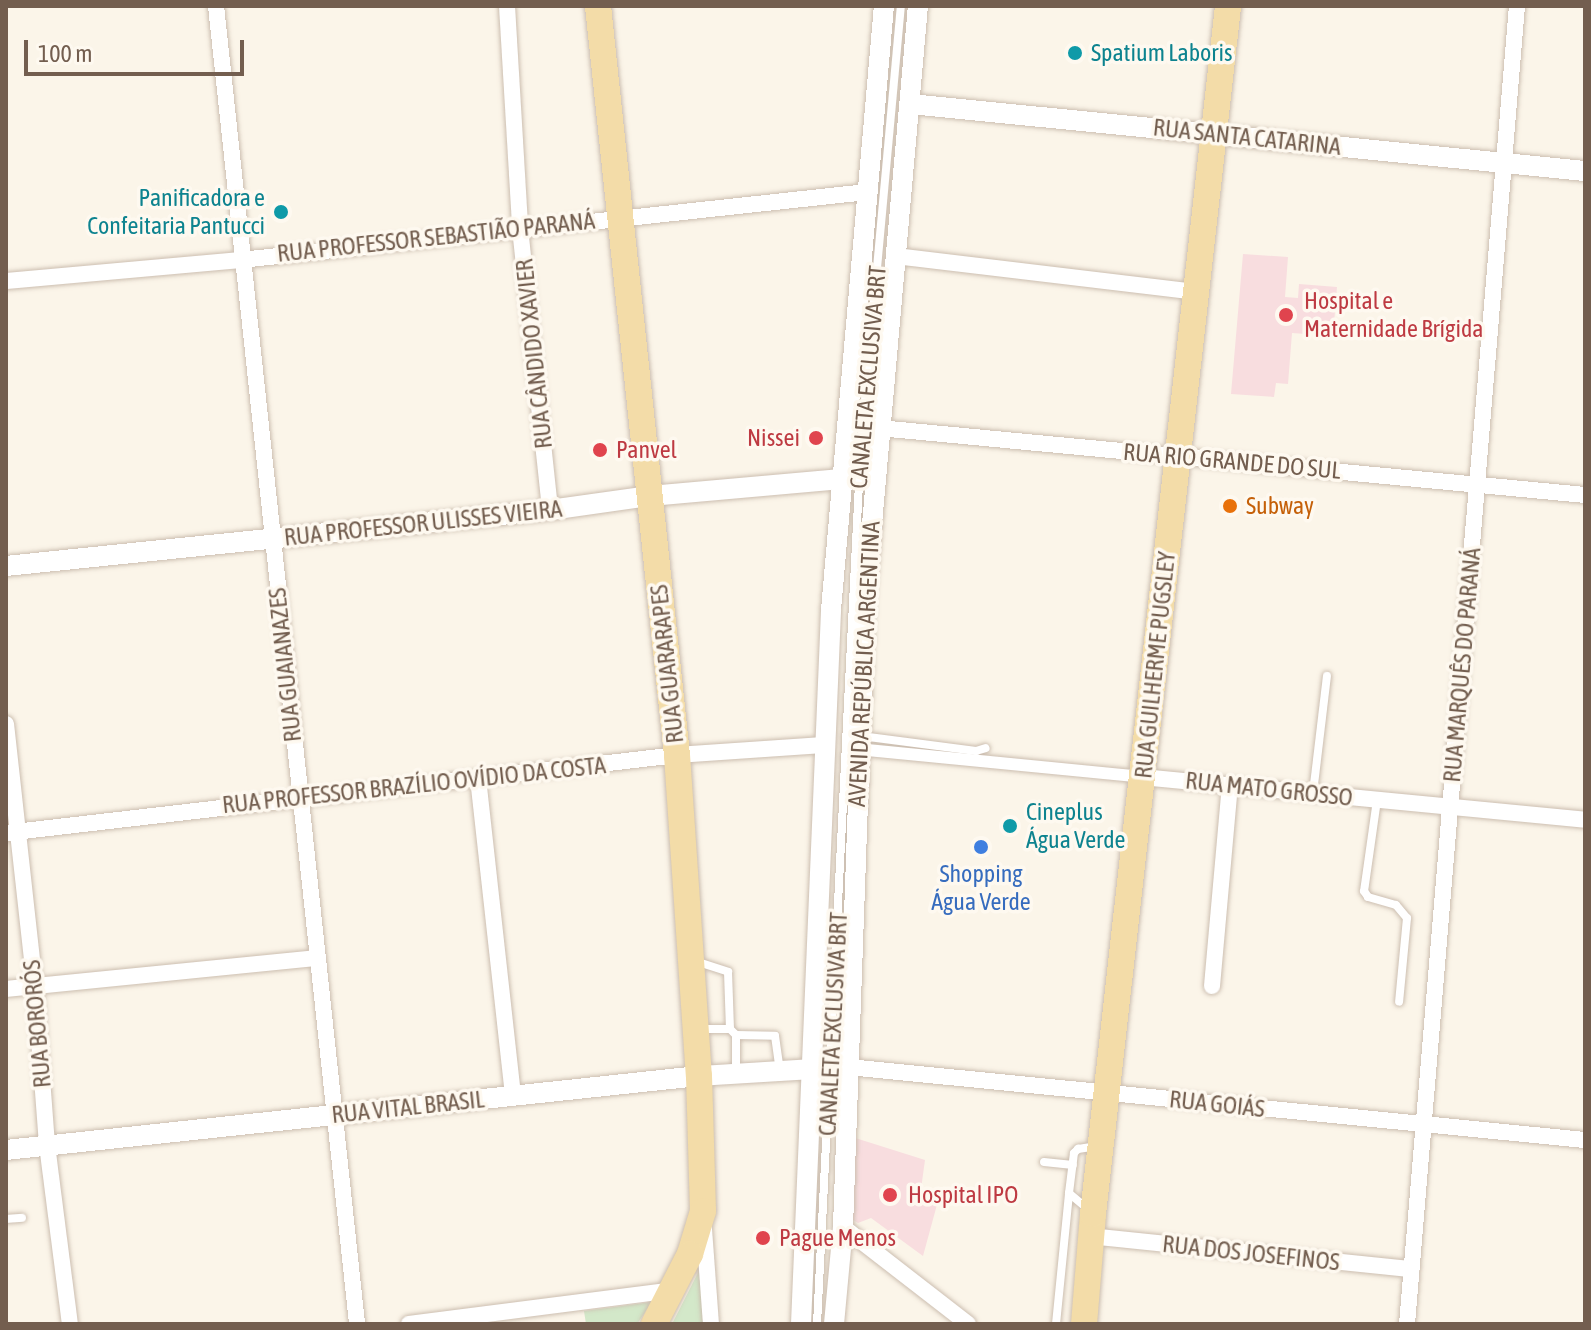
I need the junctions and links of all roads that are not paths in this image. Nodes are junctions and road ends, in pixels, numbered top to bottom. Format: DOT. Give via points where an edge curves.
graph roads {
  1 [pos="216,6"];
  2 [pos="507,6"];
  3 [pos="598,6"];
  4 [pos="884,6"];
  5 [pos="901,6"];
  6 [pos="918,6"];
  7 [pos="1228,6"];
  8 [pos="1517,6"];
  9 [pos="910,104"];
  10 [pos="1213,134"];
  11 [pos="1504,162"];
  12 [pos="1585,171"];
  13 [pos="867,192"];
  14 [pos="621,216"];
  15 [pos="520,228"];
  16 [pos="895,256"];
  17 [pos="241,260"];
  18 [pos="6,281"];
  19 [pos="1196,292"];
  20 [pos="879,428"];
  21 [pos="860,453"];
  22 [pos="1178,456"];
  23 [pos="841,479"];
  24 [pos="1477,485"];
  25 [pos="1585,495"];
  26 [pos="650,496"];
  27 [pos="550,510"];
  28 [pos="271,539"];
  29 [pos="6,566"];
  30 [pos="1327,676"];
  31 [pos="6,724"];
  32 [pos="858,742"];
  33 [pos="823,745"];
  34 [pos="986,748"];
  35 [pos="677,755"];
  36 [pos="1142,777"];
  37 [pos="478,778"];
  38 [pos="1230,785"];
  39 [pos="1313,793"];
  40 [pos="300,796"];
  41 [pos="1377,800"];
  42 [pos="1450,806"];
  43 [pos="1585,820"];
  44 [pos="12,832"];
  45 [pos="317,958"];
  46 [pos="690,959"];
  47 [pos="35,985"];
  48 [pos="1212,986"];
  49 [pos="6,989"];
  50 [pos="1399,1002"];
  51 [pos="695,1029"];
  52 [pos="733,1032"];
  53 [pos="840,1068"];
  54 [pos="810,1069"];
  55 [pos="780,1071"];
  56 [pos="736,1074"];
  57 [pos="699,1076"];
  58 [pos="1107,1093"];
  59 [pos="513,1096"];
  60 [pos="333,1115"];
  61 [pos="1423,1124"];
  62 [pos="1585,1140"];
  63 [pos="47,1145"];
  64 [pos="1100,1145"];
  65 [pos="6,1150"];
  66 [pos="1044,1162"];
  67 [pos="1073,1165"];
  68 [pos="1069,1193"];
  69 [pos="703,1211"];
  70 [pos="22,1218"];
  71 [pos="6,1219"];
  72 [pos="1092,1224"];
  73 [pos="843,1227"];
  74 [pos="1411,1269"];
  75 [pos="673,1290"];
  76 [pos="70,1324"];
  77 [pos="357,1324"];
  78 [pos="409,1324"];
  79 [pos="654,1324"];
  80 [pos="711,1324"];
  81 [pos="801,1324"];
  82 [pos="817,1324"];
  83 [pos="834,1324"];
  84 [pos="968,1324"];
  85 [pos="1056,1324"];
  86 [pos="1084,1324"];
  87 [pos="1407,1324"];
  1 -- 17 [label="street, RUA GUAIANAZES"];
  2 -- 15 [label="street, RUA CÂNDIDO XAVIER"];
  3 -- 14 [label="main road, RUA GUARARAPES"];
  4 -- 13 [label="street, AVENIDA REPÚBLICA ARGENTINA"];
  5 -- 21 [label="lane, CANALETA EXCLUSIVA BRT"];
  6 -- 9 [label="street, AVENIDA REPÚBLICA ARGENTINA"];
  7 -- 10 [label="main road, RUA GUILHERME PUGSLEY"];
  8 -- 11 [label="street, RUA MARQUÊS DO PARANÁ"];
  9 -- 10 [label="street, RUA SANTA CATARINA"];
  9 -- 16 [label="street, AVENIDA REPÚBLICA ARGENTINA"];
  10 -- 11 [label="street, RUA SANTA CATARINA"];
  10 -- 19 [label="main road, RUA GUILHERME PUGSLEY"];
  11 -- 12 [label="street, RUA SANTA CATARINA"];
  11 -- 24 [label="street, RUA MARQUÊS DO PARANÁ"];
  13 -- 14 [label="street, RUA PROFESSOR SEBASTIÃO PARANÁ"];
  13 -- 23 [label="street, AVENIDA REPÚBLICA ARGENTINA"];
  14 -- 15 [label="street, RUA PROFESSOR SEBASTIÃO PARANÁ"];
  14 -- 26 [label="main road, RUA GUARARAPES"];
  15 -- 17 [label="street, RUA PROFESSOR SEBASTIÃO PARANÁ"];
  15 -- 27 [label="street, RUA CÂNDIDO XAVIER"];
  16 -- 19 [label="street"];
  16 -- 20 [label="street, AVENIDA REPÚBLICA ARGENTINA"];
  17 -- 18 [label="street, RUA PROFESSOR SEBASTIÃO PARANÁ"];
  17 -- 28 [label="street, RUA GUAIANAZES"];
  19 -- 22 [label="main road, RUA GUILHERME PUGSLEY"];
  20 -- 21 [label="street"];
  20 -- 22 [label="street, RUA RIO GRANDE DO SUL"];
  20 -- 32 [label="street, AVENIDA REPÚBLICA ARGENTINA"];
  21 -- 23 [label="street"];
  21 -- 53 [label="lane, CANALETA EXCLUSIVA BRT"];
  22 -- 24 [label="street, RUA RIO GRANDE DO SUL"];
  22 -- 36 [label="main road, RUA GUILHERME PUGSLEY"];
  23 -- 26 [label="street, RUA PROFESSOR ULISSES VIEIRA"];
  23 -- 33 [label="street, AVENIDA REPÚBLICA ARGENTINA"];
  24 -- 25 [label="street, RUA RIO GRANDE DO SUL"];
  24 -- 42 [label="street, RUA MARQUÊS DO PARANÁ"];
  26 -- 27 [label="street, RUA PROFESSOR ULISSES VIEIRA"];
  26 -- 35 [label="main road, RUA GUARARAPES"];
  27 -- 28 [label="street, RUA PROFESSOR ULISSES VIEIRA"];
  28 -- 29 [label="street, RUA PROFESSOR ULISSES VIEIRA"];
  28 -- 40 [label="street, RUA GUAIANAZES"];
  30 -- 39 [label="lane"];
  31 -- 44 [label="street, RUA BORORÓS"];
  32 -- 34 [label="lane"];
  32 -- 36 [label="street, RUA MATO GROSSO"];
  32 -- 53 [label="street, AVENIDA REPÚBLICA ARGENTINA"];
  33 -- 35 [label="street, RUA PROFESSOR BRAZÍLIO OVÍDIO DA COSTA"];
  33 -- 54 [label="street, AVENIDA REPÚBLICA ARGENTINA"];
  35 -- 37 [label="street, RUA PROFESSOR BRAZÍLIO OVÍDIO DA COSTA"];
  35 -- 46 [label="main road, RUA GUARARAPES"];
  36 -- 38 [label="street, RUA MATO GROSSO"];
  36 -- 58 [label="main road, RUA GUILHERME PUGSLEY"];
  37 -- 40 [label="street, RUA PROFESSOR BRAZÍLIO OVÍDIO DA COSTA"];
  37 -- 59 [label="street"];
  38 -- 39 [label="street, RUA MATO GROSSO"];
  38 -- 48 [label="street"];
  39 -- 41 [label="street, RUA MATO GROSSO"];
  40 -- 44 [label="street, RUA PROFESSOR BRAZÍLIO OVÍDIO DA COSTA"];
  40 -- 45 [label="street, RUA GUAIANAZES"];
  41 -- 42 [label="street, RUA MATO GROSSO"];
  41 -- 50 [label="lane" via="1364,891 1396,905 1407,918"];
  42 -- 43 [label="street, RUA MATO GROSSO"];
  42 -- 61 [label="street, RUA MARQUÊS DO PARANÁ"];
  44 -- 47 [label="street, RUA BORORÓS"];
  45 -- 47 [label="street"];
  45 -- 60 [label="street, RUA GUAIANAZES"];
  46 -- 51 [label="main road, RUA GUARARAPES"];
  46 -- 52 [label="lane" via="728,972"];
  47 -- 49 [label="street"];
  47 -- 63 [label="street, RUA BORORÓS"];
  51 -- 52 [label="lane"];
  51 -- 57 [label="main road, RUA GUARARAPES"];
  52 -- 55 [label="lane" via="775,1036"];
  52 -- 56 [label="lane"];
  53 -- 54 [label="street, RUA VITAL BRASIL"];
  53 -- 58 [label="street, RUA GOIÁS"];
  53 -- 73 [label="street, AVENIDA REPÚBLICA ARGENTINA"];
  53 -- 82 [label="lane, CANALETA EXCLUSIVA BRT"];
  54 -- 55 [label="street, RUA VITAL BRASIL"];
  54 -- 81 [label="street, AVENIDA REPÚBLICA ARGENTINA"];
  55 -- 56 [label="street, RUA VITAL BRASIL"];
  56 -- 57 [label="street, RUA VITAL BRASIL"];
  57 -- 59 [label="street, RUA VITAL BRASIL"];
  57 -- 69 [label="main road, RUA GUARARAPES"];
  58 -- 61 [label="street, RUA GOIÁS"];
  58 -- 64 [label="main road, RUA GUILHERME PUGSLEY"];
  59 -- 60 [label="street, RUA VITAL BRASIL"];
  60 -- 63 [label="street, RUA VITAL BRASIL"];
  60 -- 77 [label="street, RUA GUAIANAZES"];
  61 -- 62 [label="street, RUA GOIÁS"];
  61 -- 74 [label="street, RUA MARQUÊS DO PARANÁ"];
  63 -- 65 [label="street, RUA VITAL BRASIL"];
  63 -- 76 [label="street, RUA BORORÓS"];
  64 -- 67 [label="lane" via="1078,1149"];
  64 -- 72 [label="main road, RUA GUILHERME PUGSLEY"];
  66 -- 67 [label="lane"];
  67 -- 68 [label="lane"];
  68 -- 72 [label="lane"];
  68 -- 85 [label="lane"];
  69 -- 75 [label="main road"];
  69 -- 80 [label="street, RUA GUARARAPES"];
  70 -- 71 [label="lane"];
  72 -- 74 [label="street, RUA DOS JOSEFINOS"];
  72 -- 86 [label="main road, RUA GUILHERME PUGSLEY"];
  73 -- 83 [label="street, AVENIDA REPÚBLICA ARGENTINA"];
  73 -- 84 [label="street"];
  74 -- 87 [label="street, RUA MARQUÊS DO PARANÁ"];
  75 -- 78 [label="street"];
  75 -- 79 [label="main road"];
}
